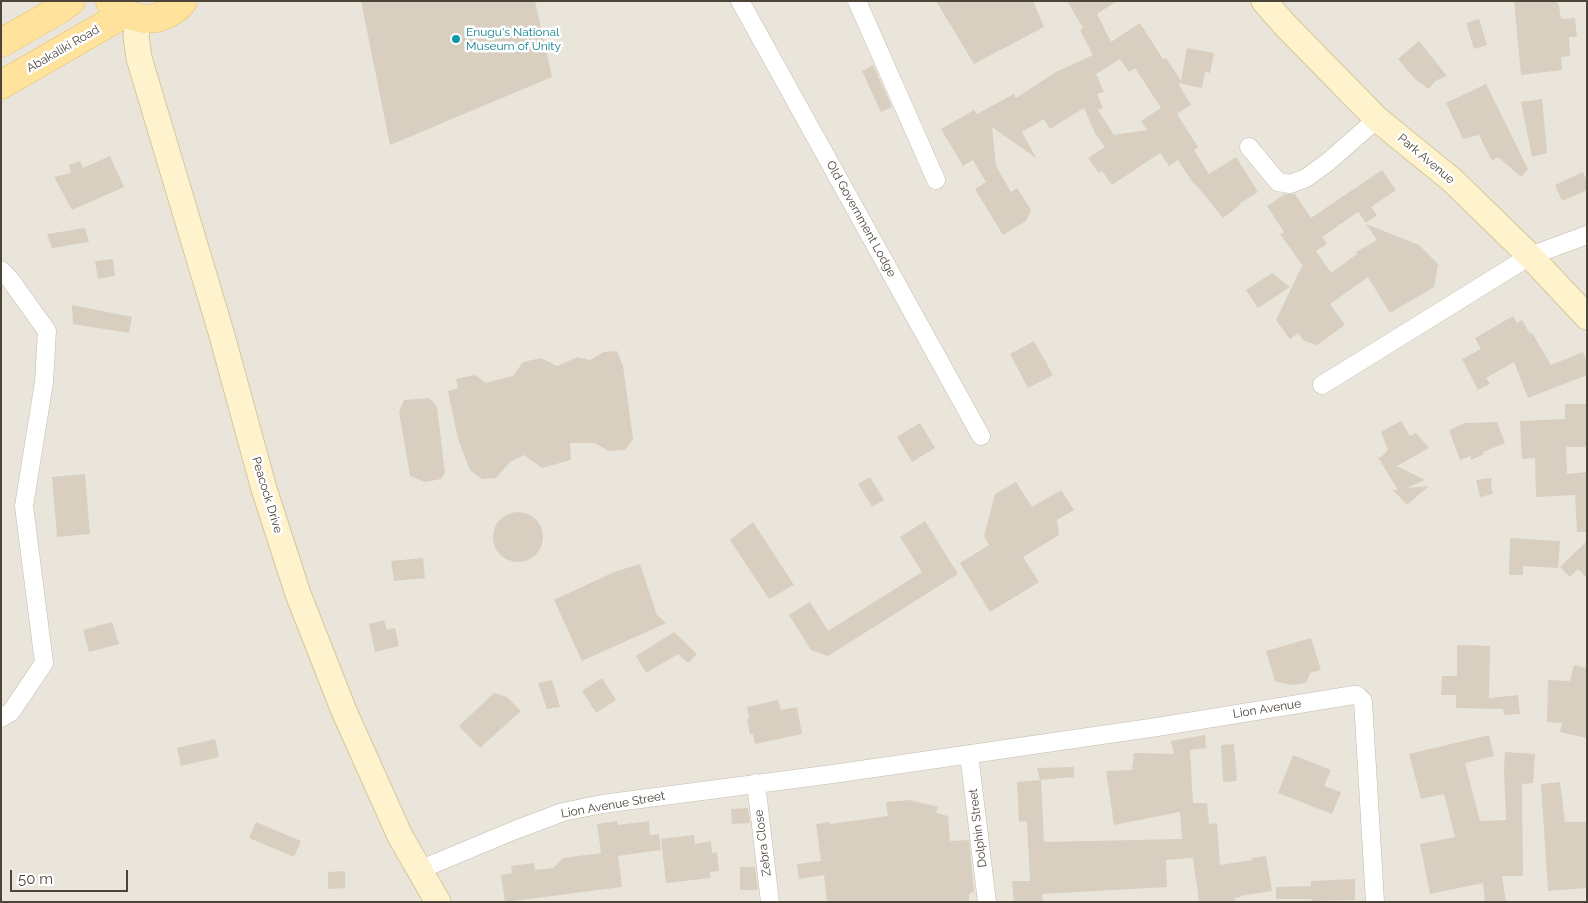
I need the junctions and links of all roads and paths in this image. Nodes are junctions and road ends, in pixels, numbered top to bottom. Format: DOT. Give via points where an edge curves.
graph roads {
  1 [pos="71,1"];
  2 [pos="183,1"];
  3 [pos="740,1"];
  4 [pos="857,1"];
  5 [pos="1264,1"];
  6 [pos="124,11"];
  7 [pos="1,43"];
  8 [pos="1,84"];
  9 [pos="1377,119"];
  10 [pos="1249,147"];
  11 [pos="936,180"];
  12 [pos="1587,235"];
  13 [pos="1530,256"];
  14 [pos="1,270"];
  15 [pos="1587,317"];
  16 [pos="1322,385"];
  17 [pos="981,436"];
  18 [pos="1,718"];
  19 [pos="970,754"];
  20 [pos="756,783"];
  21 [pos="420,870"];
  22 [pos="438,902"];
  23 [pos="770,902"];
  24 [pos="987,902"];
  25 [pos="1375,902"];
  1 -- 7 [label="main road"];
  2 -- 6 [label="main road" via="177,8 156,18 144,19"];
  3 -- 17 [label="street, Old Government Lodge"];
  4 -- 11 [label="street"];
  5 -- 9 [label="street, Park Avenue"];
  6 -- 8 [label="main road, Abakaliki Road"];
  6 -- 21 [label="street, Peacock Drive" via="221,332 264,489 298,594 344,712 400,836"];
  9 -- 10 [label="street" via="1328,162 1306,178 1290,184 1278,182"];
  9 -- 13 [label="street, Park Avenue" via="1452,180"];
  12 -- 13 [label="street"];
  13 -- 15 [label="street, Park Avenue"];
  13 -- 16 [label="street"];
  14 -- 18 [label="street" via="47,331 44,382 24,506 44,663 11,712"];
  19 -- 20 [label="street, Lion Avenue Street"];
  19 -- 24 [label="street, Dolphin Street"];
  19 -- 25 [label="street, Lion Avenue" via="1357,695 1363,702"];
  20 -- 21 [label="street, Lion Avenue Street" via="563,812"];
  20 -- 23 [label="street, Zebra Close"];
  21 -- 22 [label="street, Peacock Drive"];
}
